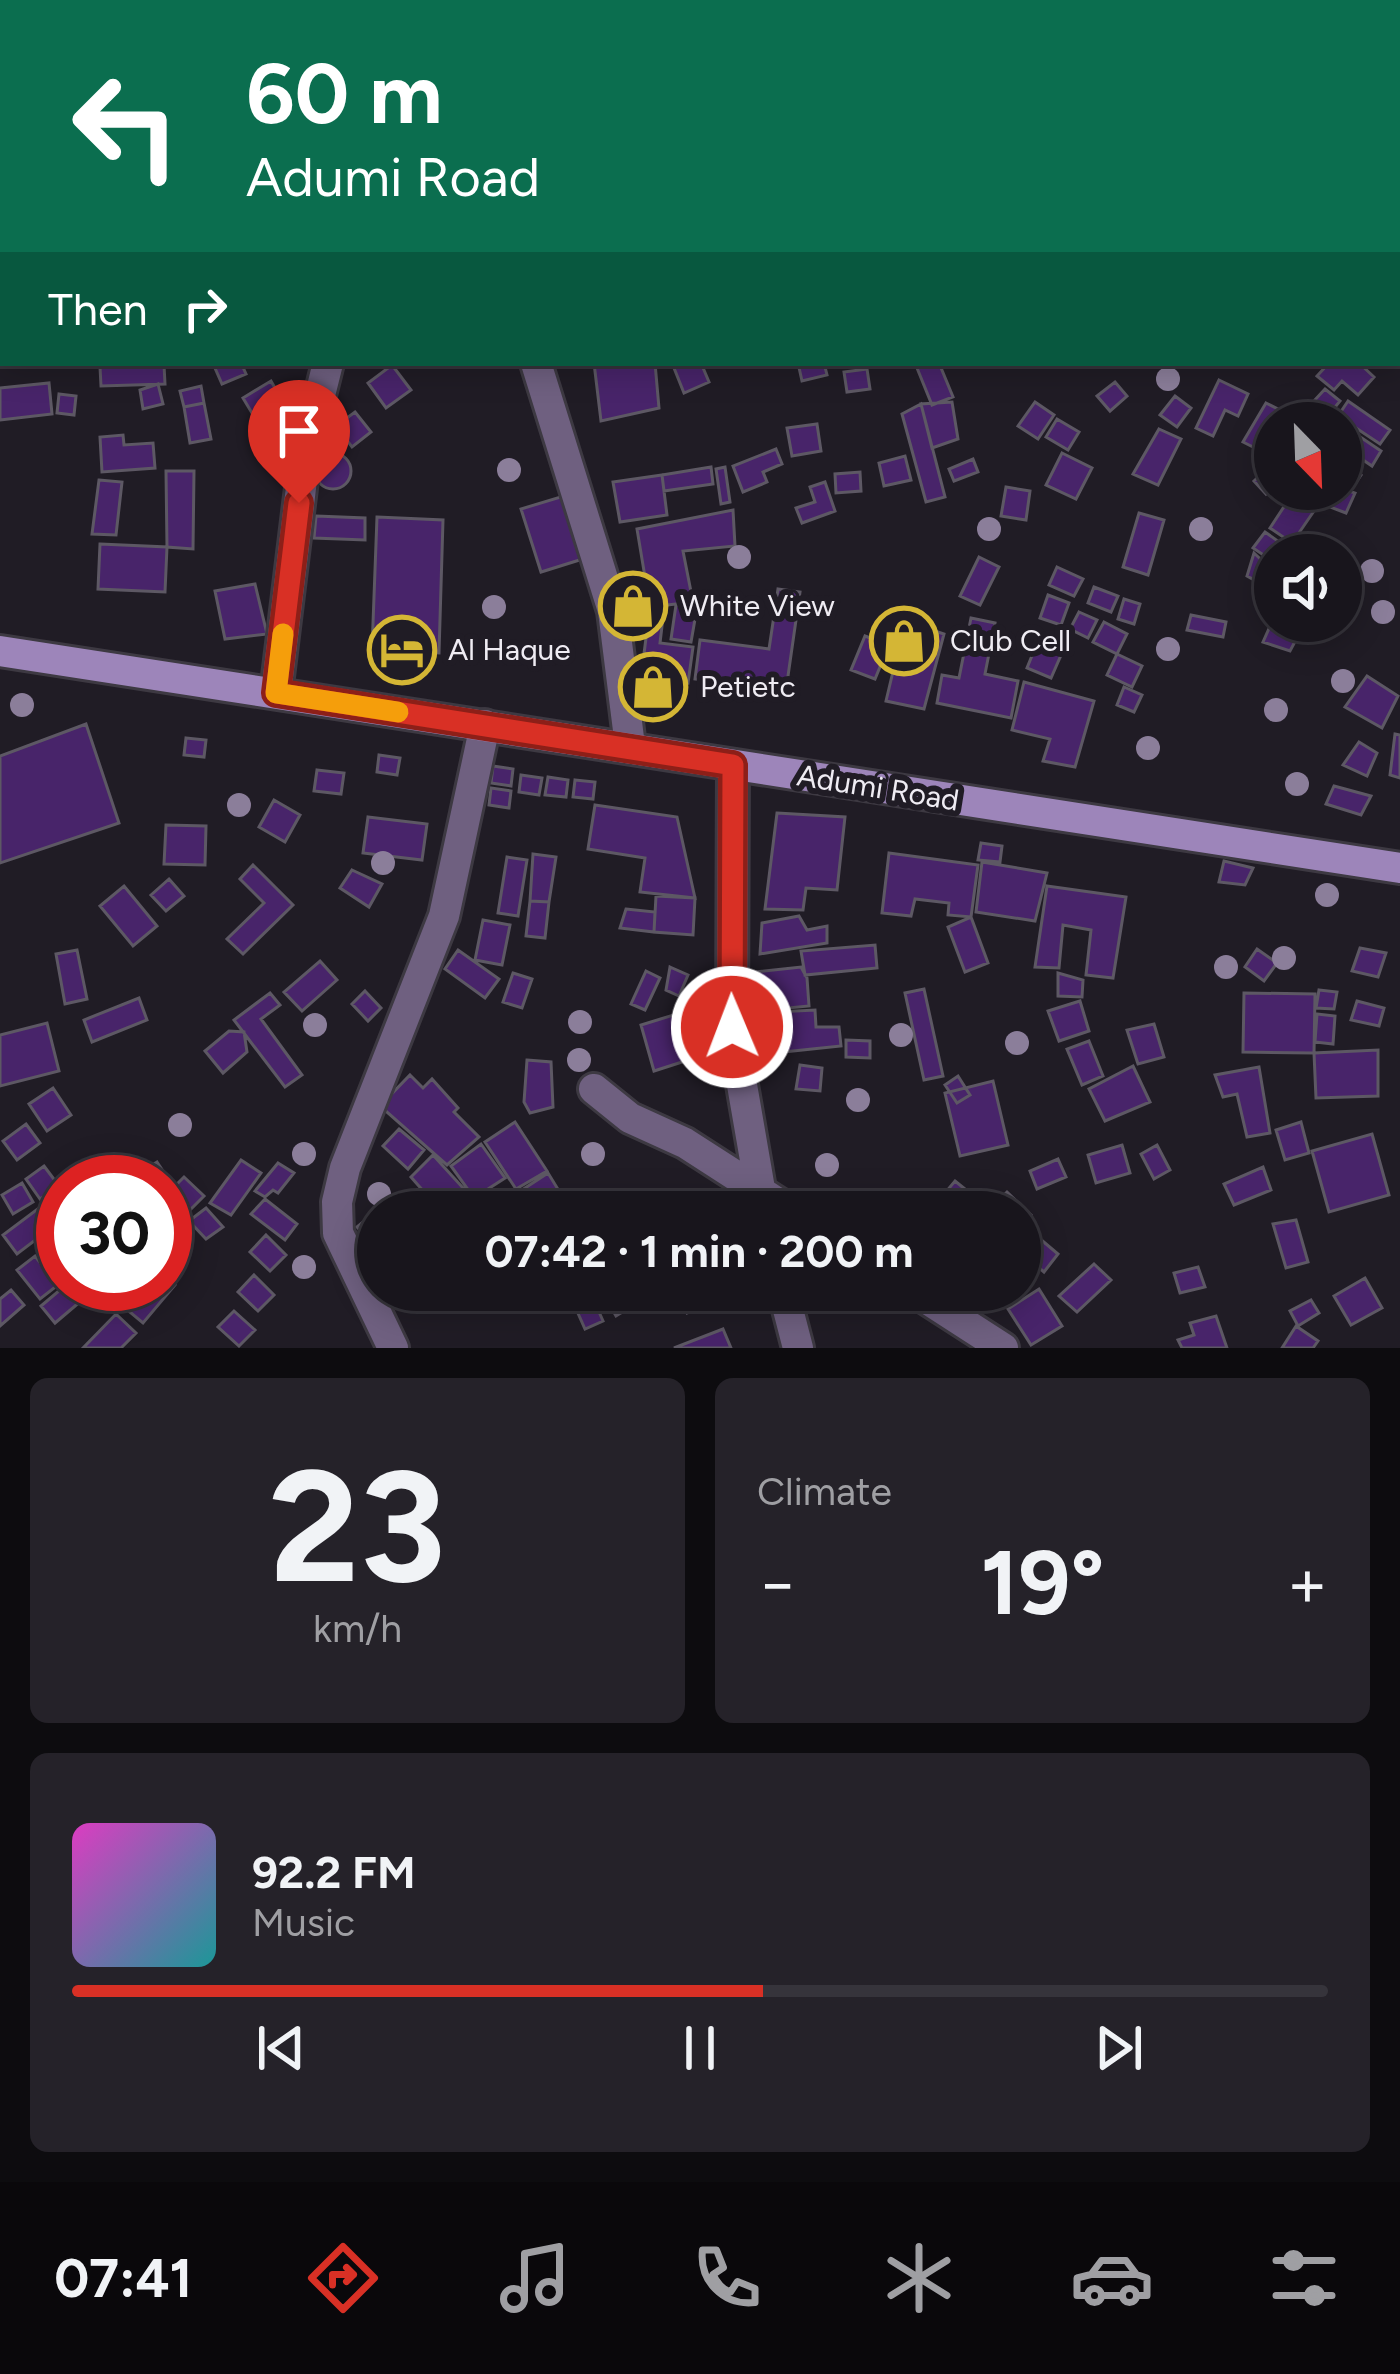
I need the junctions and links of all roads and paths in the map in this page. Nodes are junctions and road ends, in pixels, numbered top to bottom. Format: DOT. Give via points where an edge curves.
graph roads {
  1 [pos="327,366"];
  2 [pos="537,366"];
  3 [pos="0,651"];
  4 [pos="276,693"];
  5 [pos="485,725"];
  6 [pos="630,746"];
  7 [pos="733,765"];
  8 [pos="1400,868"];
  9 [pos="594,1089"];
  10 [pos="749,1191"];
  11 [pos="760,1191"];
  12 [pos="788,1311"];
  13 [pos="946,1311"];
  14 [pos="393,1348"];
  15 [pos="798,1348"];
  16 [pos="1003,1348"];
  1 -- 4 [label="street" via="305,455"];
  2 -- 6 [label="street" via="614,611"];
  3 -- 4 [label="main road, Adumi Road"];
  4 -- 5 [label="main road, Adumi Road"];
  5 -- 6 [label="main road, Adumi Road"];
  5 -- 14 [label="street" via="444,916 337,1202 338,1233"];
  6 -- 7 [label="main road, Adumi Road"];
  7 -- 8 [label="main road, Adumi Road"];
  7 -- 11 [label="street" via="732,1027"];
  9 -- 10 [label="street"];
  12 -- 15 [label="street"];
  13 -- 16 [label="street"];
}
